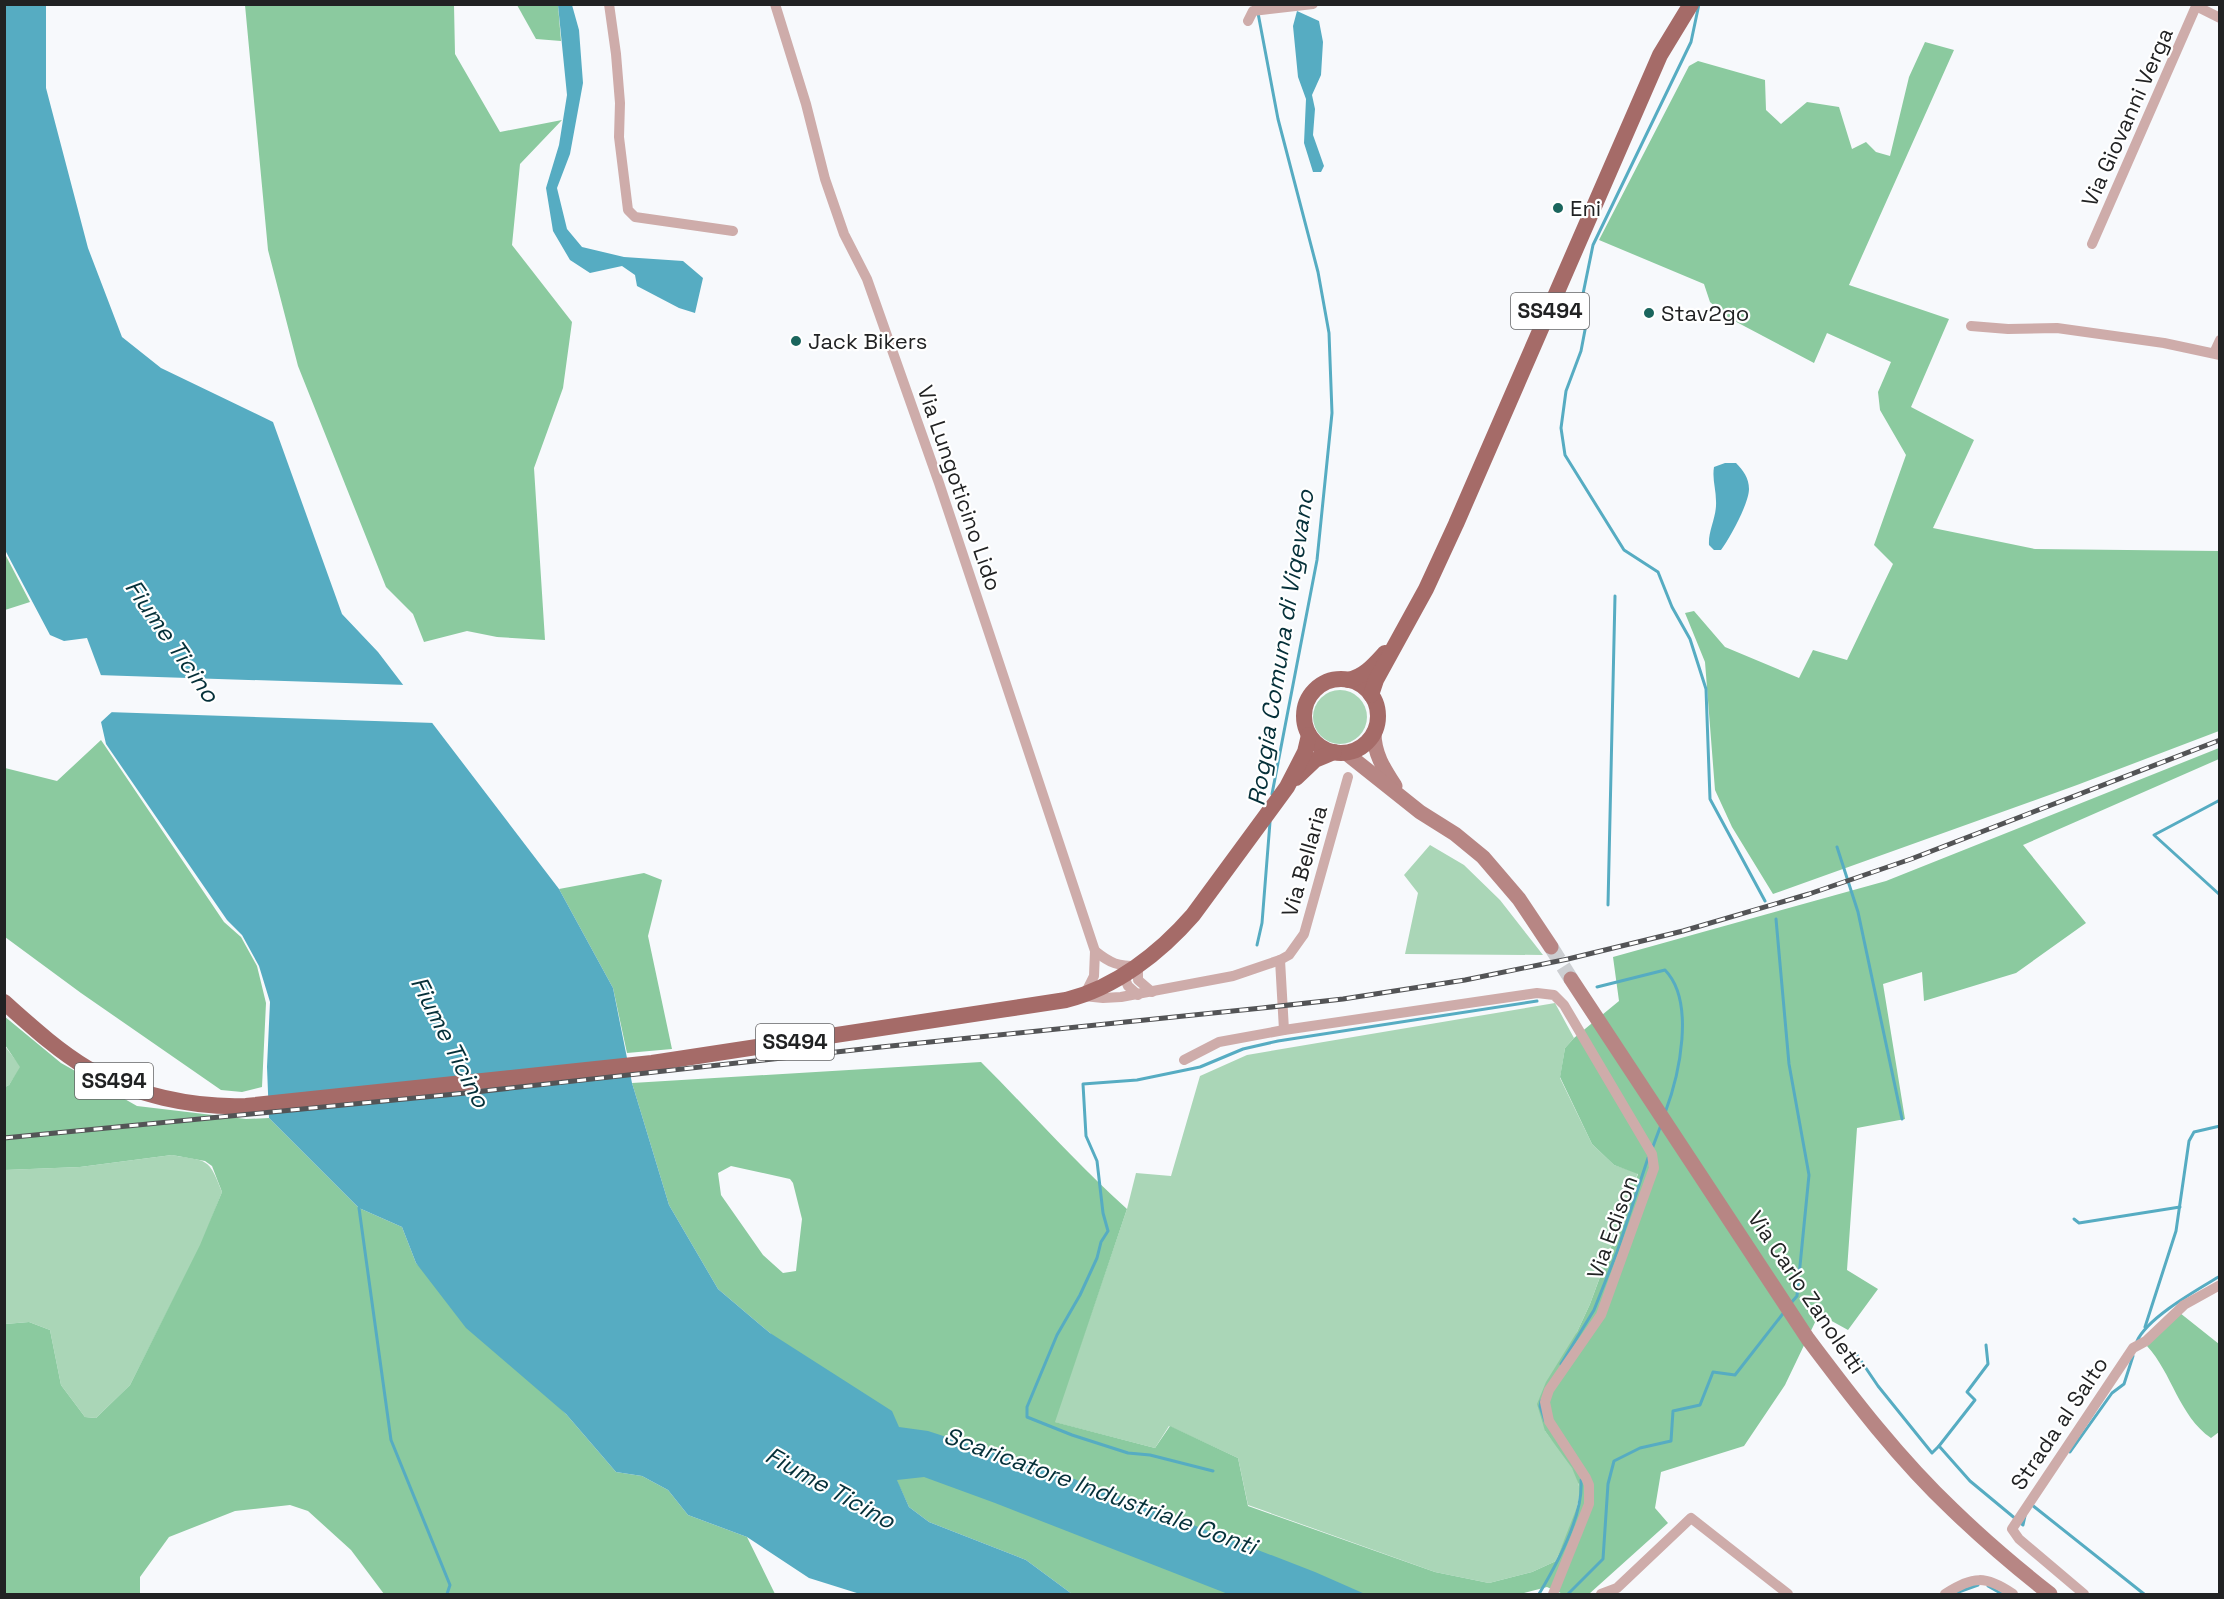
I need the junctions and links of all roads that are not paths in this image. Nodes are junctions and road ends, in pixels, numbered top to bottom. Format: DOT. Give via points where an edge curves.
graph roads {
  1 [pos="609,4"];
  2 [pos="775,4"];
  3 [pos="1313,4"];
  4 [pos="1691,4"];
  5 [pos="2197,5"];
  6 [pos="1254,13"];
  7 [pos="2220,18"];
  8 [pos="733,231"];
  9 [pos="2092,244"];
  10 [pos="1971,326"];
  11 [pos="2220,340"];
  12 [pos="2217,354"];
  13 [pos="1410,619"];
  14 [pos="1348,680"];
  15 [pos="1371,695"];
  16 [pos="1374,733"];
  17 [pos="1309,735"];
  18 [pos="1340,752"];
  19 [pos="1348,777"];
  20 [pos="1287,787"];
  21 [pos="1404,798"];
  22 [pos="1551,947"];
  23 [pos="1095,951"];
  24 [pos="1280,960"];
  25 [pos="1133,969"];
  26 [pos="1571,978"];
  27 [pos="1152,992"];
  28 [pos="1137,995"];
  29 [pos="1084,996"];
  30 [pos="4,1002"];
  31 [pos="1284,1030"];
  32 [pos="1184,1060"];
  33 [pos="2220,1285"];
  34 [pos="1550,1593"];
  35 [pos="1601,1594"];
  36 [pos="1788,1594"];
  37 [pos="1945,1594"];
  38 [pos="2013,1594"];
  39 [pos="2050,1594"];
  40 [pos="2084,1594"];
  1 -- 8 [label="street" via="628,210 635,217"];
  2 -- 23 [label="street, Via Lungoticino Lido" via="825,179 844,234 869,285 935,472"];
  3 -- 6 [label="street"];
  4 -- 13 [label="main road, SS494" via="1660,55 1456,524"];
  5 -- 7 [label="street"];
  5 -- 9 [label="street, Via Giovanni Verga"];
  10 -- 12 [label="street" via="2057,328"];
  11 -- 12 [label="street"];
  13 -- 14 [label="main road, SS494" via="1372,667 1358,678"];
  13 -- 15 [label="main road, SS494"];
  14 -- 15 [label="main road"];
  14 -- 17 [label="main road, SS494" via="1327,682 1311,695 1305,712"];
  15 -- 16 [label="main road" via="1378,714"];
  16 -- 18 [label="main road, SS494" via="1363,746"];
  16 -- 21 [label="main road" via="1379,760"];
  17 -- 18 [label="main road" via="1316,743"];
  17 -- 20 [label="main road, SS494"];
  18 -- 20 [label="main road, SS494" via="1315,760"];
  18 -- 21 [label="main road"];
  19 -- 24 [label="street, Via Bellaria" via="1304,934 1289,955"];
  20 -- 25 [label="main road, SS494" via="1193,915"];
  21 -- 22 [label="main road" via="1483,857 1519,899"];
  23 -- 25 [label="street" via="1107,961"];
  23 -- 29 [label="street" via="1094,976"];
  24 -- 27 [label="street, Via Bellaria" via="1233,976"];
  24 -- 31 [label="street"];
  25 -- 27 [label="street" via="1138,980"];
  25 -- 28 [label="street" via="1125,979"];
  25 -- 29 [label="main road, SS494"];
  26 -- 39 [label="main road, Via Carlo Zanoletti" via="1847,1392 1952,1510"];
  27 -- 28 [label="street, Via Bellaria"];
  28 -- 29 [label="street, Via Bellaria"];
  29 -- 30 [label="main road, SS494" via="652,1063 246,1106 176,1100 109,1079 42,1037"];
  31 -- 32 [label="street, Via Edison" via="1219,1042"];
  31 -- 34 [label="street, Via Edison" via="1537,993 1554,995 1564,1005 1650,1151 1654,1168 1601,1315 1549,1390 1545,1402 1549,1421 1589,1485 1588,1504"];
  33 -- 40 [label="street, Strada al Salto" via="2184,1305 2137,1346 2012,1529"];
  35 -- 36 [label="street" via="1617,1588 1691,1518"];
  37 -- 38 [label="street" via="1969,1581 1982,1579"];
}
